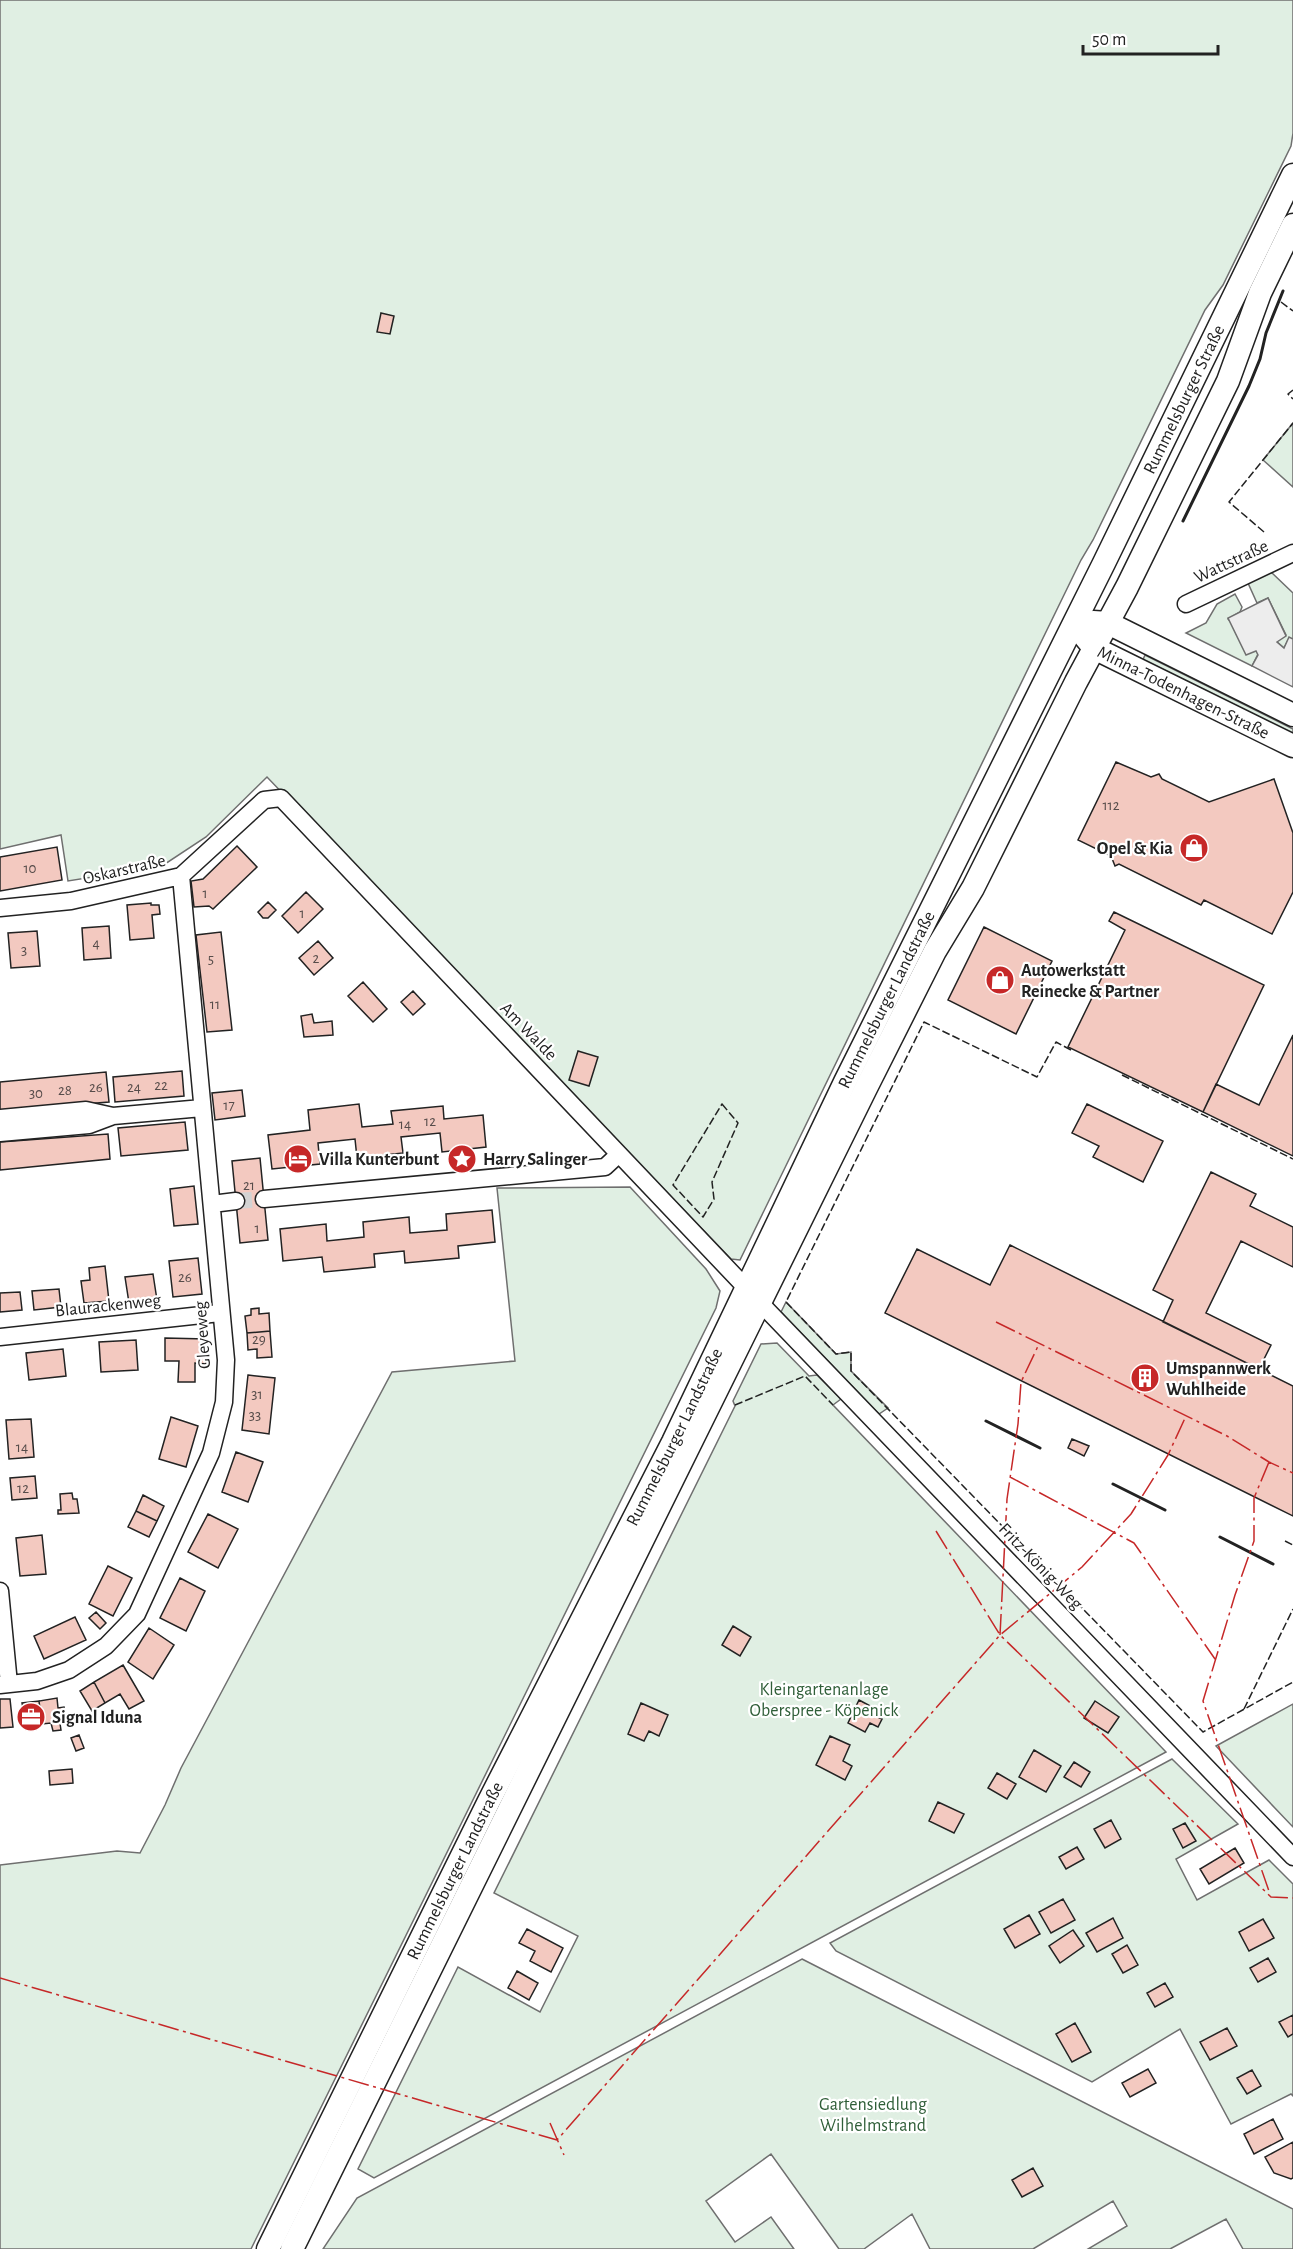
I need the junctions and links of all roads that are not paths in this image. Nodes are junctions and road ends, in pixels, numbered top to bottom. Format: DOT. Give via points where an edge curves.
graph roads {
  1 [pos="1293,176"];
  2 [pos="1293,225"];
  3 [pos="1293,553"];
  4 [pos="1186,604"];
  5 [pos="1074,622"];
  6 [pos="1108,623"];
  7 [pos="1094,648"];
  8 [pos="1293,715"];
  9 [pos="1293,746"];
  10 [pos="264,801"];
  11 [pos="182,876"];
  12 [pos="0,908"];
  13 [pos="202,1108"];
  14 [pos="113,1116"];
  15 [pos="0,1118"];
  16 [pos="0,1133"];
  17 [pos="619,1154"];
  18 [pos="264,1199"];
  19 [pos="236,1201"];
  20 [pos="212,1203"];
  21 [pos="754,1296"];
  22 [pos="220,1312"];
  23 [pos="0,1337"];
  24 [pos="0,1591"];
  25 [pos="4,1685"];
  26 [pos="1293,1857"];
  27 [pos="268,2249"];
  28 [pos="292,2249"];
  1 -- 5 [label="main road, Rummelsburger Straße"];
  2 -- 6 [label="main road, Rummelsburger Straße" via="1252,312 1228,381"];
  3 -- 4 [label="street, Wattstraße"];
  5 -- 6 [label="main road, Minna-Todenhagen-Straße"];
  5 -- 7 [label="main road, Minna-Todenhagen-Straße"];
  5 -- 21 [label="main road, Rummelsburger Landstraße" via="845,1082"];
  6 -- 7 [label="main road, Rummelsburger Straße"];
  6 -- 8 [label="main road, Minna-Todenhagen-Straße"];
  7 -- 9 [label="main road, Minna-Todenhagen-Straße"];
  7 -- 21 [label="main road, Rummelsburger Landstraße" via="973,888 935,951"];
  10 -- 11 [label="street, Oskarstraße"];
  10 -- 17 [label="street, Am Walde" via="281,798"];
  11 -- 12 [label="street, Oskarstraße" via="71,901"];
  11 -- 13 [label="street, Gleyeweg"];
  13 -- 14 [label="street"];
  13 -- 20 [label="street, Gleyeweg"];
  14 -- 15 [label="street" via="86,1110"];
  14 -- 16 [label="street" via="89,1125"];
  17 -- 18 [label="street" via="605,1167"];
  17 -- 21 [label="street, Am Walde"];
  19 -- 20 [label="street"];
  20 -- 22 [label="street, Gleyeweg"];
  21 -- 26 [label="street, Fritz-König-Weg"];
  21 -- 27 [label="main road, Rummelsburger Landstraße" via="489,1801"];
  21 -- 28 [label="main road, Rummelsburger Landstraße"];
  22 -- 23 [label="street, Blaurackenweg"];
  22 -- 25 [label="street, Gleyeweg" via="226,1360 224,1402 211,1453 137,1614 106,1646 69,1670 37,1681"];
  24 -- 25 [label="street"];
}
